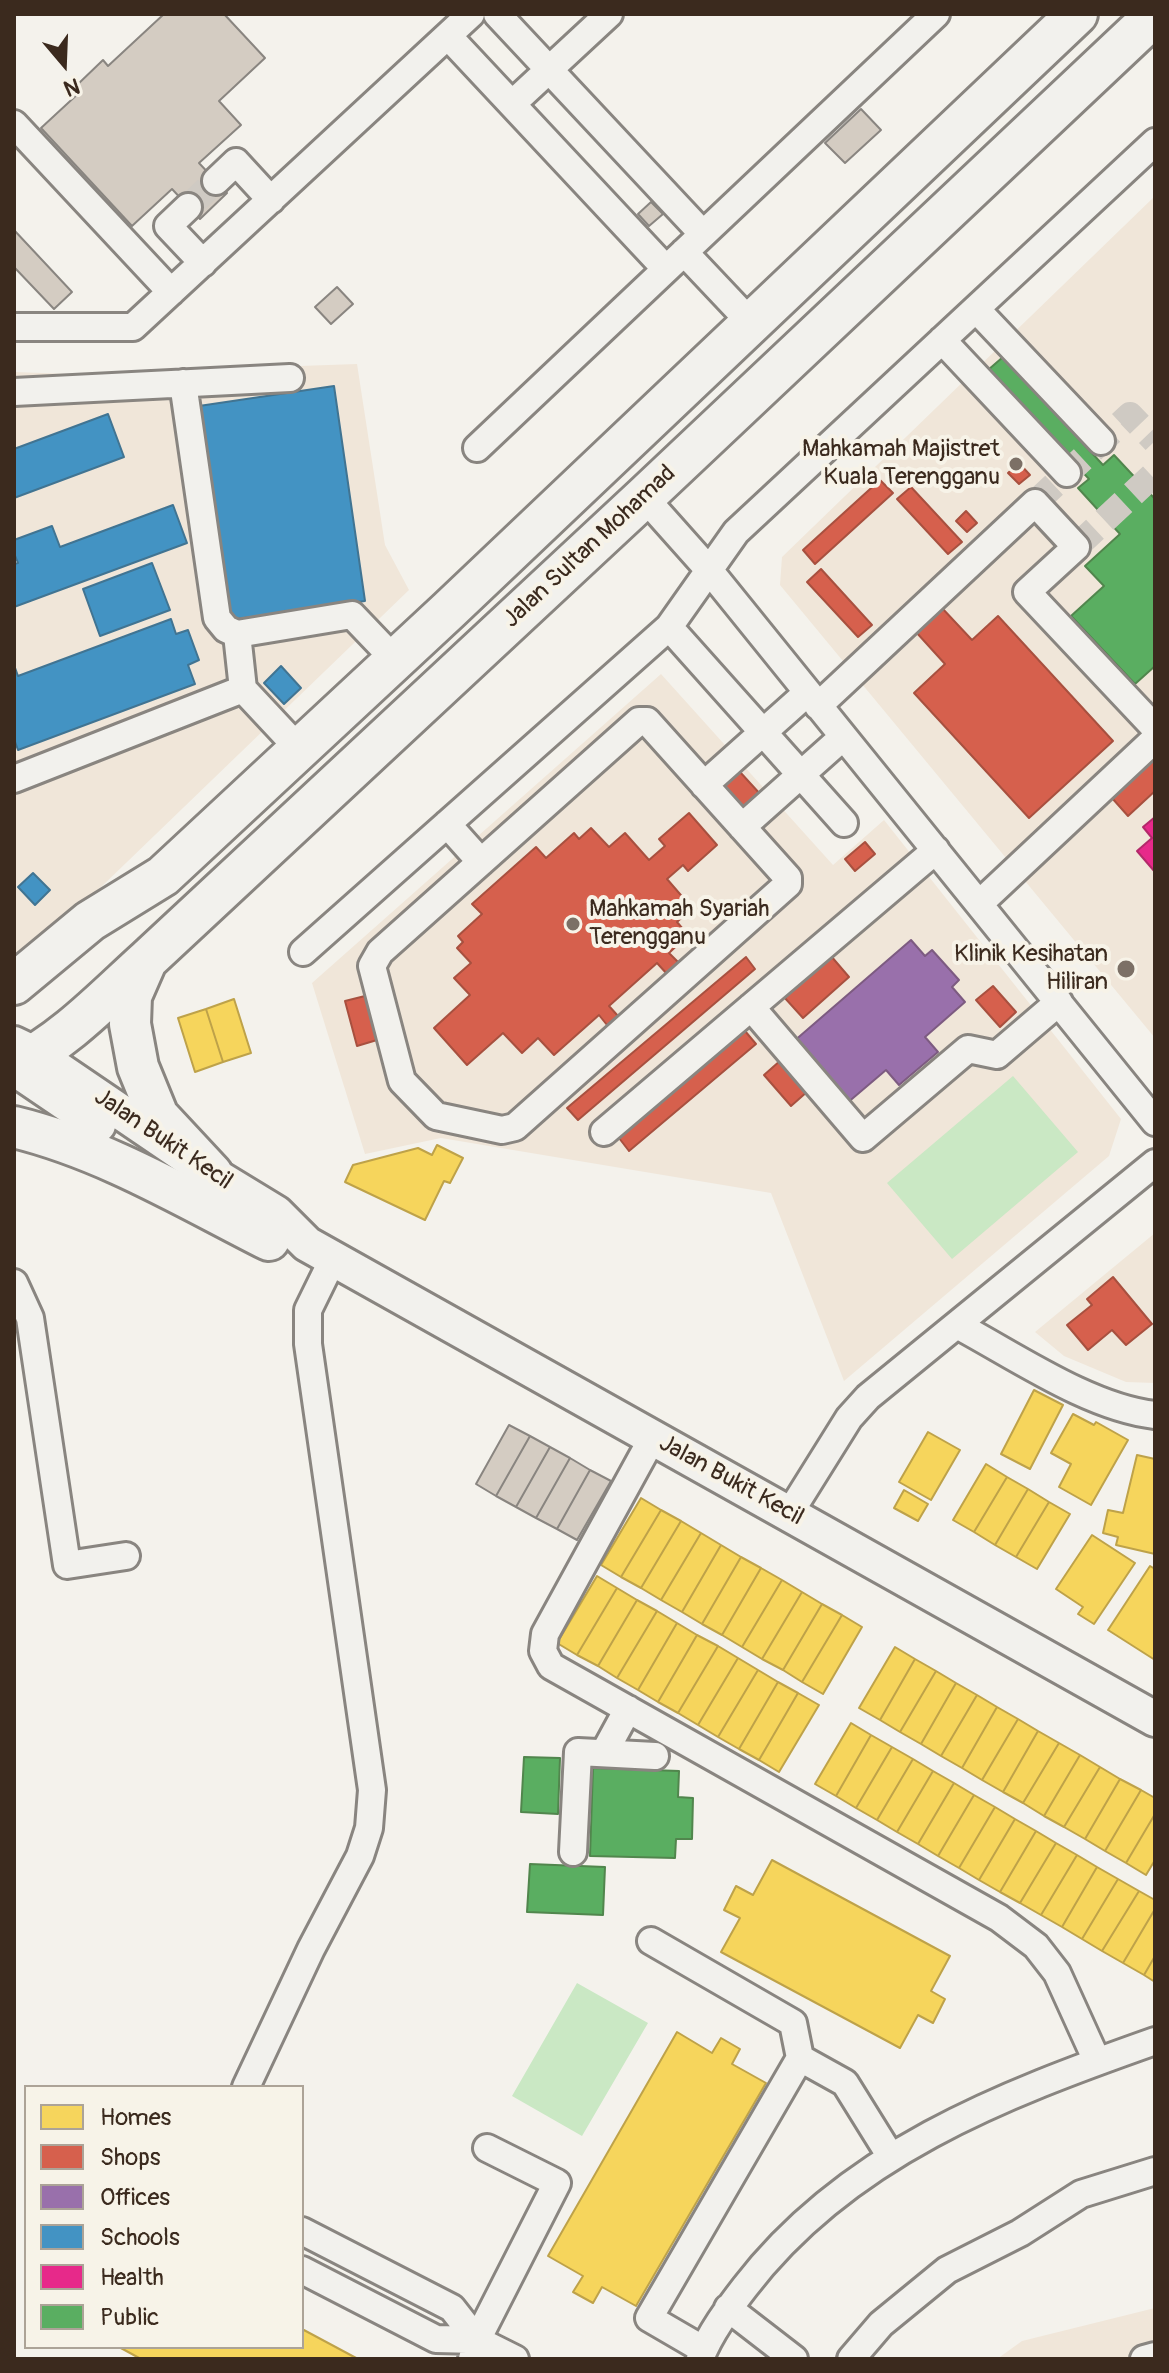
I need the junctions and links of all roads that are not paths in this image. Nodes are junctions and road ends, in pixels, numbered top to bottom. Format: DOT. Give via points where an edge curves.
graph roads {
  1 [pos="471,14"];
  2 [pos="497,14"];
  3 [pos="609,14"];
  4 [pos="936,14"];
  5 [pos="1077,14"];
  6 [pos="1155,15"];
  7 [pos="448,36"];
  8 [pos="549,70"];
  9 [pos="512,104"];
  10 [pos="14,124"];
  11 [pos="1155,142"];
  12 [pos="216,181"];
  13 [pos="271,200"];
  14 [pos="188,207"];
  15 [pos="685,252"];
  16 [pos="203,263"];
  17 [pos="171,292"];
  18 [pos="976,309"];
  19 [pos="752,324"];
  20 [pos="14,327"];
  21 [pos="942,340"];
  22 [pos="290,378"];
  23 [pos="183,383"];
  24 [pos="14,392"];
  25 [pos="1101,441"];
  26 [pos="477,448"];
  27 [pos="1067,473"];
  28 [pos="644,497"];
  29 [pos="709,570"];
  30 [pos="669,627"];
  31 [pos="237,634"];
  32 [pos="395,660"];
  33 [pos="243,689"];
  34 [pos="812,699"];
  35 [pos="1155,728"];
  36 [pos="763,732"];
  37 [pos="843,737"];
  38 [pos="1155,739"];
  39 [pos="300,750"];
  40 [pos="801,775"];
  41 [pos="14,779"];
  42 [pos="704,785"];
  43 [pos="844,823"];
  44 [pos="447,824"];
  45 [pos="742,827"];
  46 [pos="936,850"];
  47 [pos="481,862"];
  48 [pos="163,876"];
  49 [pos="979,904"];
  50 [pos="303,952"];
  51 [pos="147,960"];
  52 [pos="14,984"];
  53 [pos="1059,1002"];
  54 [pos="751,1007"];
  55 [pos="14,1012"];
  56 [pos="20,1058"];
  57 [pos="1155,1122"];
  58 [pos="14,1127"];
  59 [pos="604,1132"];
  60 [pos="1155,1163"];
  61 [pos="212,1174"];
  62 [pos="303,1247"];
  63 [pos="14,1283"];
  64 [pos="957,1325"];
  65 [pos="1155,1415"];
  66 [pos="653,1437"];
  67 [pos="789,1514"];
  68 [pos="126,1556"];
  69 [pos="628,1709"];
  70 [pos="1155,1719"];
  71 [pos="604,1753"];
  72 [pos="655,1756"];
  73 [pos="573,1852"];
  74 [pos="651,1941"];
  75 [pos="1155,2041"];
  76 [pos="800,2058"];
  77 [pos="1097,2061"];
  78 [pos="247,2085"];
  79 [pos="487,2148"];
  80 [pos="891,2157"];
  81 [pos="1155,2171"];
  82 [pos="304,2232"];
  83 [pos="304,2271"];
  84 [pos="728,2308"];
  85 [pos="474,2349"];
  86 [pos="702,2354"];
  87 [pos="1155,2356"];
  88 [pos="515,2359"];
  89 [pos="794,2359"];
  90 [pos="851,2359"];
  91 [pos="1144,2359"];
  1 -- 7 [label="street"];
  2 -- 8 [label="street"];
  3 -- 8 [label="street"];
  4 -- 15 [label="street"];
  5 -- 19 [label="highway, Jalan Sultan Mohamad"];
  6 -- 28 [label="highway, Jalan Sultan Mohamad"];
  7 -- 9 [label="street"];
  7 -- 13 [label="street"];
  8 -- 9 [label="street"];
  8 -- 15 [label="street"];
  9 -- 15 [label="street"];
  10 -- 17 [label="street"];
  11 -- 18 [label="street"];
  12 -- 13 [label="street" via="236,162"];
  13 -- 16 [label="street"];
  14 -- 16 [label="street" via="168,226"];
  15 -- 19 [label="street"];
  15 -- 26 [label="street"];
  16 -- 17 [label="street"];
  17 -- 20 [label="street" via="133,327"];
  18 -- 21 [label="street"];
  18 -- 25 [label="street"];
  19 -- 32 [label="highway, Jalan Sultan Mohamad"];
  21 -- 27 [label="street"];
  21 -- 29 [label="street" via="736,532"];
  22 -- 23 [label="street"];
  23 -- 24 [label="street"];
  23 -- 31 [label="street" via="217,618"];
  28 -- 29 [label="street"];
  28 -- 51 [label="highway, Jalan Sultan Mohamad"];
  29 -- 30 [label="street"];
  29 -- 34 [label="street"];
  30 -- 36 [label="street"];
  30 -- 44 [label="street"];
  31 -- 32 [label="street" via="352,615"];
  31 -- 33 [label="street"];
  32 -- 39 [label="highway, Jalan Sultan Mohamad"];
  33 -- 39 [label="street"];
  33 -- 41 [label="street"];
  34 -- 35 [label="street" via="1035,503 1076,547 1027,592"];
  34 -- 36 [label="street"];
  34 -- 37 [label="street"];
  36 -- 40 [label="street"];
  36 -- 42 [label="street"];
  37 -- 40 [label="street"];
  37 -- 46 [label="street"];
  38 -- 49 [label="street"];
  39 -- 48 [label="highway, Jalan Sultan Mohamad"];
  40 -- 43 [label="street"];
  40 -- 45 [label="street"];
  42 -- 45 [label="street"];
  42 -- 47 [label="street" via="647,721 639,721"];
  44 -- 47 [label="street"];
  44 -- 50 [label="street"];
  45 -- 47 [label="street" via="788,884 515,1127 502,1130 436,1116 402,1081 372,966 380,952"];
  46 -- 49 [label="street"];
  46 -- 54 [label="street"];
  48 -- 52 [label="highway, Jalan Sultan Mohamad" via="90,921"];
  48 -- 55 [label="highway" via="58,979"];
  49 -- 53 [label="street"];
  51 -- 56 [label="highway, Jalan Sultan Mohamad" via="68,1032"];
  51 -- 61 [label="highway" via="131,996 138,1067 158,1116"];
  53 -- 54 [label="street" via="997,1055 968,1049 863,1138"];
  53 -- 57 [label="street"];
  54 -- 59 [label="street"];
  56 -- 61 [label="main road, Jalan Bukit Kecil"];
  56 -- 62 [label="main road, Jalan Bukit Kecil"];
  58 -- 62 [label="highway" via="111,1160"];
  60 -- 64 [label="street"];
  61 -- 62 [label="main road, Jalan Bukit Kecil" via="276,1213"];
  62 -- 66 [label="main road, Jalan Bukit Kecil"];
  62 -- 78 [label="street" via="308,1344 372,1790 360,1856"];
  63 -- 68 [label="street" via="30,1318 67,1565"];
  64 -- 65 [label="street" via="1100,1401"];
  64 -- 67 [label="street" via="849,1418"];
  66 -- 67 [label="main road, Jalan Bukit Kecil"];
  66 -- 69 [label="street" via="545,1634 543,1651 551,1666"];
  67 -- 70 [label="main road, Jalan Bukit Kecil"];
  69 -- 71 [label="street"];
  69 -- 77 [label="street" via="999,1918 1036,1946 1057,1973"];
  71 -- 72 [label="street"];
  71 -- 73 [label="street" via="578,1752"];
  74 -- 76 [label="street" via="793,2023"];
  75 -- 77 [label="street"];
  76 -- 80 [label="street" via="845,2083"];
  76 -- 86 [label="street" via="649,2318"];
  77 -- 80 [label="street" via="990,2103"];
  79 -- 85 [label="street" via="557,2183"];
  80 -- 84 [label="street" via="826,2203 763,2263"];
  81 -- 90 [label="street" via="1081,2194 947,2270 881,2324"];
  82 -- 85 [label="street" via="452,2308"];
  83 -- 85 [label="street" via="436,2339"];
  84 -- 86 [label="street"];
  84 -- 89 [label="street"];
  85 -- 88 [label="street"];
  87 -- 91 [label="street"];
}
